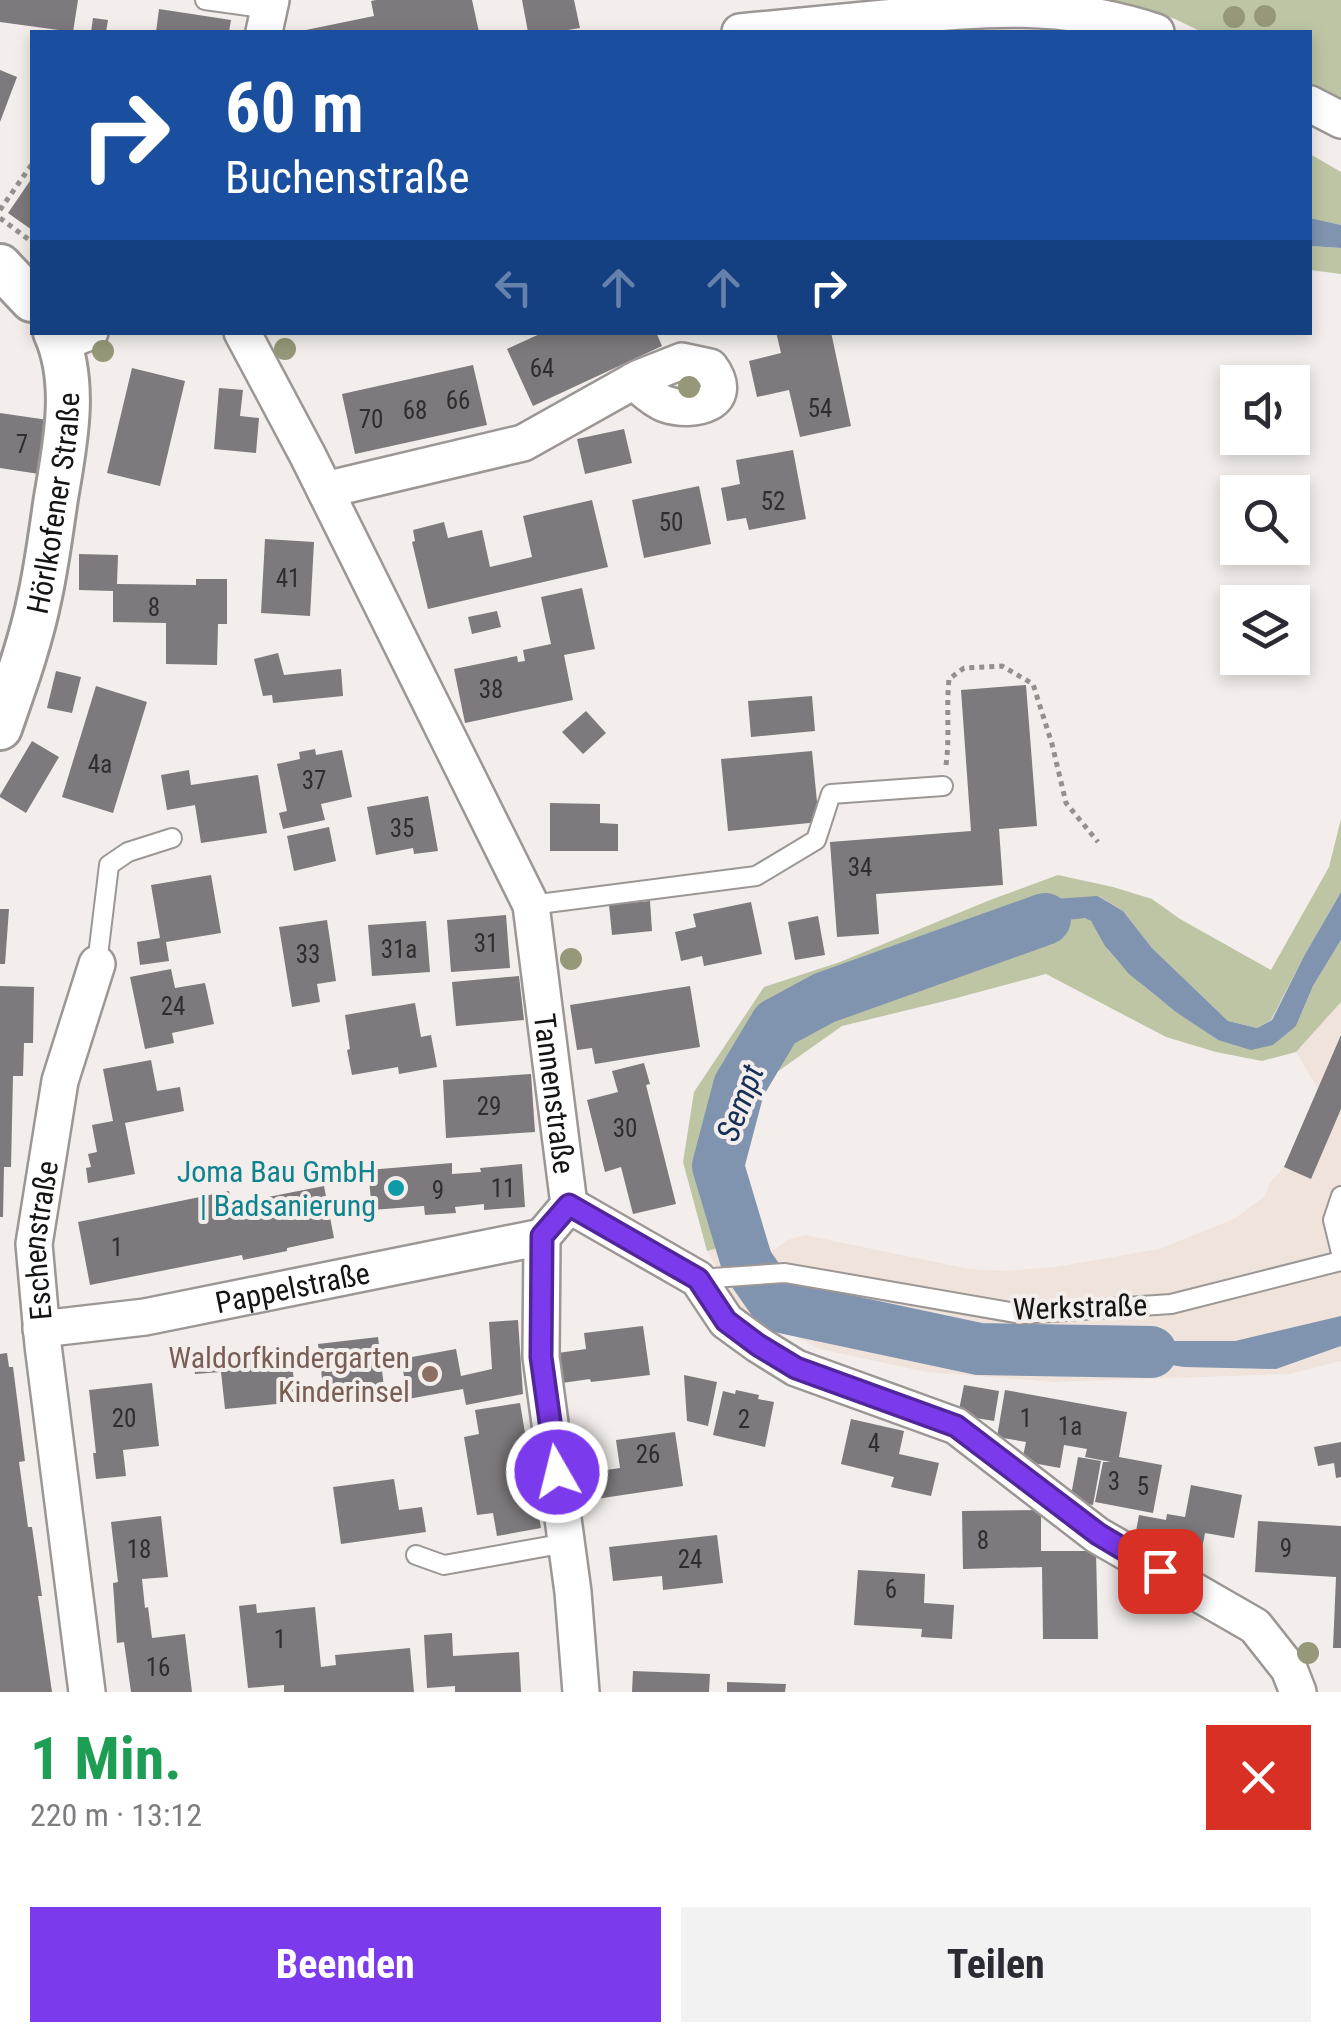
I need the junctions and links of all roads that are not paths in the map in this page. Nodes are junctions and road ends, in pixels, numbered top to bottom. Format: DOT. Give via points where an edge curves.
graph roads {
  1 [pos="204,0"];
  2 [pos="268,14"];
  3 [pos="761,30"];
  4 [pos="1149,30"];
  5 [pos="1312,105"];
  6 [pos="1341,120"];
  7 [pos="0,266"];
  8 [pos="30,298"];
  9 [pos="244,335"];
  10 [pos="68,336"];
  11 [pos="633,381"];
  12 [pos="324,490"];
  13 [pos="12,658"];
  14 [pos="0,728"];
  15 [pos="943,786"];
  16 [pos="172,838"];
  17 [pos="531,905"];
  18 [pos="96,964"];
  19 [pos="1341,1196"];
  20 [pos="569,1205"];
  21 [pos="542,1236"];
  22 [pos="1341,1253"];
  23 [pos="1341,1262"];
  24 [pos="698,1279"];
  25 [pos="42,1330"];
  26 [pos="566,1543"];
  27 [pos="416,1555"];
  28 [pos="87,1692"];
  29 [pos="582,1692"];
  30 [pos="1298,1692"];
  1 -- 2 [label="lane"];
  3 -- 4 [label="street" via="993,8 1049,8"];
  5 -- 6 [label="street"];
  7 -- 8 [label="street"];
  9 -- 12 [label="street, Tannenstraße"];
  10 -- 13 [label="street, Hörlkofener Straße" via="60,474 40,596"];
  11 -- 12 [label="street" via="523,443"];
  12 -- 17 [label="street, Tannenstraße"];
  13 -- 14 [label="street, Hörlkofener Straße"];
  15 -- 17 [label="lane" via="831,794 816,840 756,876"];
  16 -- 18 [label="lane, Eschenstraße" via="109,865"];
  17 -- 20 [label="street, Tannenstraße"];
  18 -- 25 [label="street, Eschenstraße" via="60,1082 45,1164 34,1244"];
  19 -- 22 [label="lane" via="1332,1220"];
  20 -- 21 [label="street, Tannenstraße"];
  20 -- 24 [label="street"];
  21 -- 25 [label="street, Pappelstraße" via="144,1317"];
  21 -- 26 [label="street" via="541,1357"];
  23 -- 24 [label="lane, Werkstraße" via="1171,1304 1020,1314 785,1273"];
  24 -- 30 [label="street" via="726,1321 758,1345 796,1368 956,1426 1098,1534 1255,1626 1289,1669"];
  25 -- 28 [label="street, Eschenstraße"];
  26 -- 27 [label="lane" via="444,1565"];
  26 -- 29 [label="street"];
}
